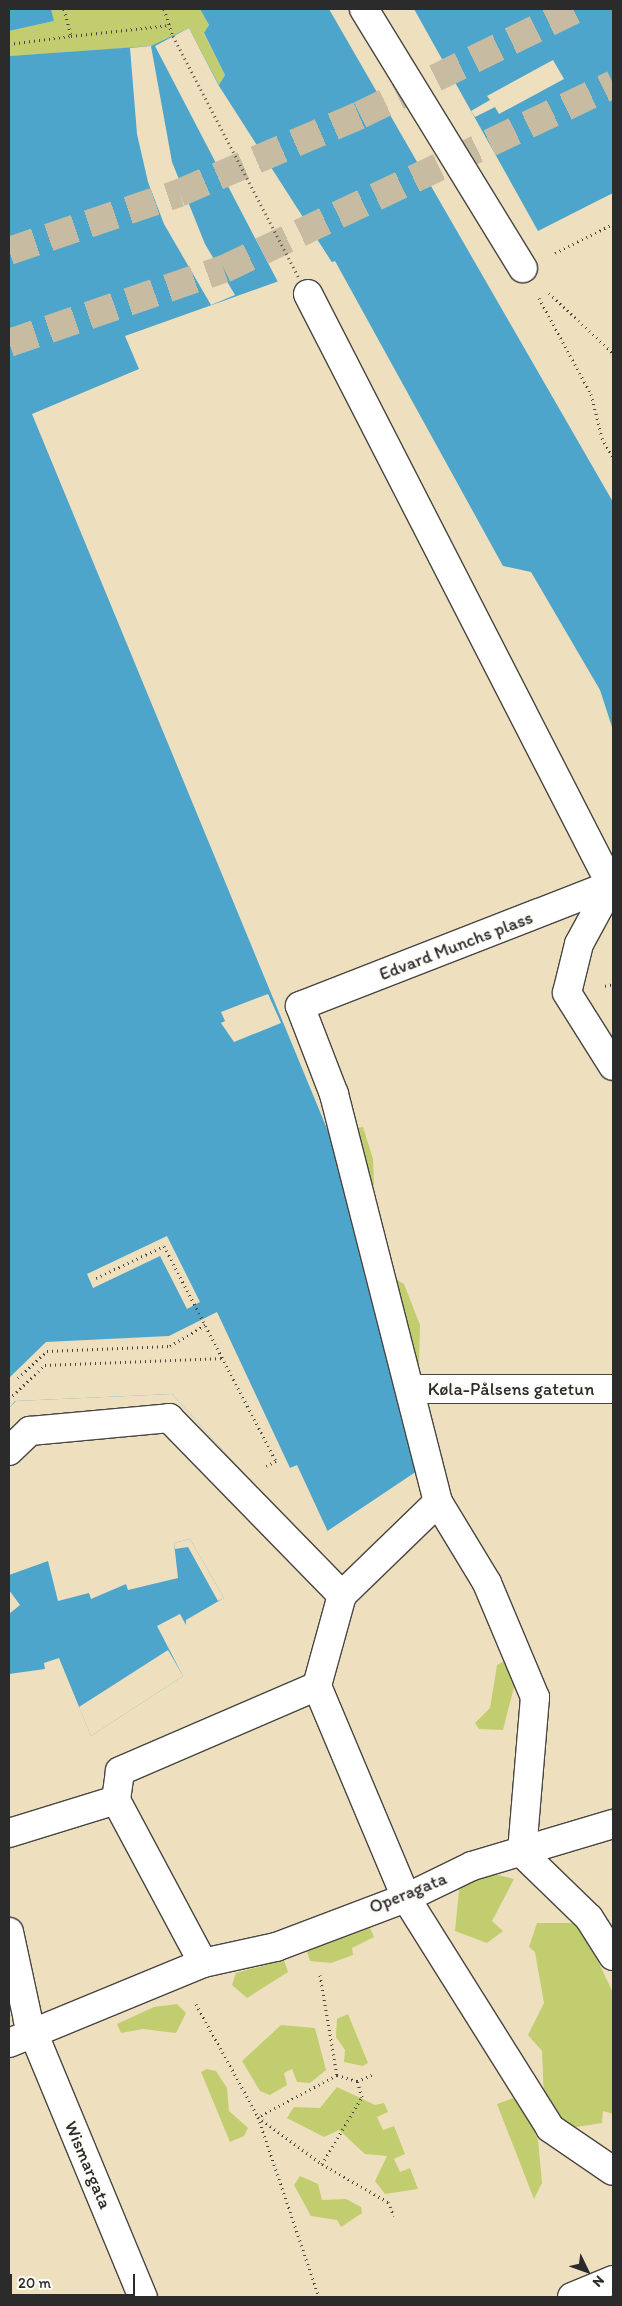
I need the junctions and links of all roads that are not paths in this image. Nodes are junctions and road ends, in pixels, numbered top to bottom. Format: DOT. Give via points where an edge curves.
graph roads {
  1 [pos="364,9"];
  2 [pos="523,268"];
  3 [pos="303,285"];
  4 [pos="612,885"];
  5 [pos="613,1066"];
  6 [pos="410,1389"];
  7 [pos="613,1389"];
  8 [pos="9,1451"];
  9 [pos="438,1502"];
  10 [pos="342,1595"];
  11 [pos="317,1686"];
  12 [pos="116,1800"];
  13 [pos="613,1824"];
  14 [pos="9,1833"];
  15 [pos="522,1853"];
  16 [pos="406,1898"];
  17 [pos="9,1932"];
  18 [pos="613,1956"];
  19 [pos="191,1968"];
  20 [pos="21,2038"];
  21 [pos="613,2171"];
  22 [pos="613,2280"];
  23 [pos="143,2297"];
  24 [pos="572,2297"];
  1 -- 2 [label="main road"];
  3 -- 4 [label="main road"];
  4 -- 5 [label="main road" via="579,944 567,992"];
  4 -- 6 [label="main road, Edvard Munchs plass" via="300,1006 334,1094"];
  6 -- 7 [label="main road, Køla-Pålsens gatetun"];
  6 -- 9 [label="main road"];
  8 -- 10 [label="main road" via="30,1431 169,1418 239,1480"];
  9 -- 10 [label="main road"];
  9 -- 15 [label="main road" via="488,1583 535,1697"];
  10 -- 11 [label="main road"];
  11 -- 12 [label="main road" via="120,1771"];
  11 -- 16 [label="main road"];
  12 -- 14 [label="main road"];
  12 -- 19 [label="main road"];
  13 -- 15 [label="main road, Operagata"];
  15 -- 16 [label="main road, Operagata" via="472,1866"];
  15 -- 18 [label="main road" via="589,1918"];
  16 -- 19 [label="main road, Operagata" via="367,1909 276,1947"];
  16 -- 21 [label="main road" via="550,2128"];
  17 -- 20 [label="main road"];
  19 -- 20 [label="main road, Operagata"];
  20 -- 23 [label="main road, Wismargata"];
  22 -- 24 [label="main road"];
}
